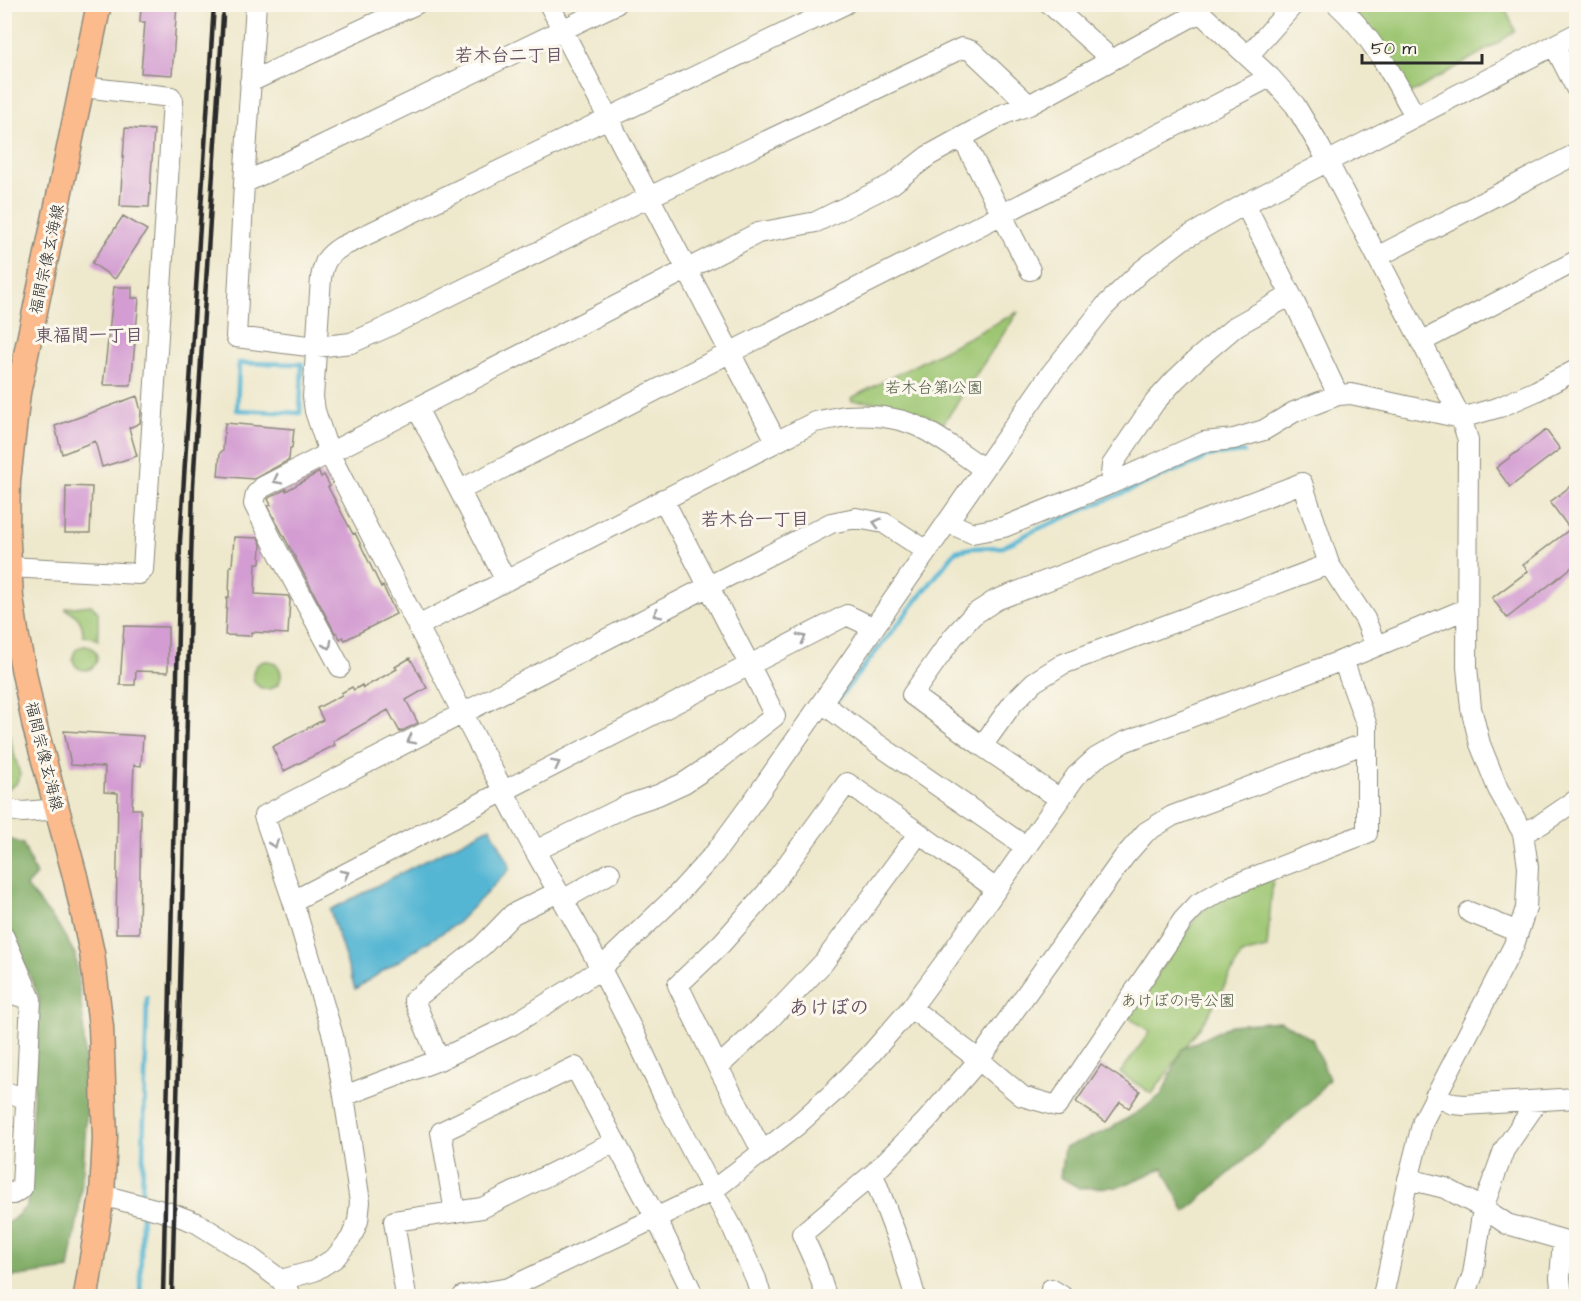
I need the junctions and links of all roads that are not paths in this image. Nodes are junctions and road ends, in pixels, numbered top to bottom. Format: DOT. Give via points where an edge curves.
graph roads {
  1 [pos="99,4"];
  2 [pos="256,4"];
  3 [pos="549,4"];
  4 [pos="616,4"];
  5 [pos="845,4"];
  6 [pos="1050,4"];
  7 [pos="1294,4"];
  8 [pos="1338,4"];
  9 [pos="413,5"];
  10 [pos="1195,8"];
  11 [pos="562,30"];
  12 [pos="1576,34"];
  13 [pos="1554,45"];
  14 [pos="1248,56"];
  15 [pos="1112,60"];
  16 [pos="1270,76"];
  17 [pos="250,82"];
  18 [pos="83,87"];
  19 [pos="1576,88"];
  20 [pos="1029,105"];
  21 [pos="1415,116"];
  22 [pos="608,118"];
  23 [pos="962,137"];
  24 [pos="1576,154"];
  25 [pos="1328,162"];
  26 [pos="244,183"];
  27 [pos="649,197"];
  28 [pos="1245,204"];
  29 [pos="1002,215"];
  30 [pos="1377,257"];
  31 [pos="1576,261"];
  32 [pos="687,270"];
  33 [pos="1030,270"];
  34 [pos="1291,295"];
  35 [pos="1421,342"];
  36 [pos="316,347"];
  37 [pos="730,352"];
  38 [pos="1576,370"];
  39 [pos="1338,395"];
  40 [pos="417,408"];
  41 [pos="1461,418"];
  42 [pos="776,441"];
  43 [pos="329,453"];
  44 [pos="984,469"];
  45 [pos="1110,484"];
  46 [pos="460,490"];
  47 [pos="663,500"];
  48 [pos="947,522"];
  49 [pos="927,552"];
  50 [pos="1329,564"];
  51 [pos="9,567"];
  52 [pos="506,581"];
  53 [pos="709,587"];
  54 [pos="1466,609"];
  55 [pos="9,617"];
  56 [pos="418,626"];
  57 [pos="874,628"];
  58 [pos="1376,646"];
  59 [pos="1343,660"];
  60 [pos="749,664"];
  61 [pos="340,667"];
  62 [pos="822,703"];
  63 [pos="463,714"];
  64 [pos="1366,743"];
  65 [pos="982,746"];
  66 [pos="504,790"];
  67 [pos="1060,799"];
  68 [pos="1576,801"];
  69 [pos="58,809"];
  70 [pos="4,810"];
  71 [pos="919,833"];
  72 [pos="1522,833"];
  73 [pos="1026,847"];
  74 [pos="535,851"];
  75 [pos="610,873"];
  76 [pos="996,889"];
  77 [pos="560,896"];
  78 [pos="293,902"];
  79 [pos="1468,912"];
  80 [pos="1518,932"];
  81 [pos="4,937"];
  82 [pos="600,969"];
  83 [pos="4,992"];
  84 [pos="31,999"];
  85 [pos="911,1008"];
  86 [pos="439,1060"];
  87 [pos="979,1060"];
  88 [pos="718,1067"];
  89 [pos="4,1092"];
  90 [pos="344,1096"];
  91 [pos="1435,1096"];
  92 [pos="26,1098"];
  93 [pos="1576,1098"];
  94 [pos="1537,1102"];
  95 [pos="615,1142"];
  96 [pos="763,1153"];
  97 [pos="873,1174"];
  98 [pos="1408,1179"];
  99 [pos="4,1191"];
  100 [pos="712,1191"];
  101 [pos="102,1195"];
  102 [pos="1484,1208"];
  103 [pos="455,1212"];
  104 [pos="656,1218"];
  105 [pos="286,1288"];
  106 [pos="86,1296"];
  107 [pos="406,1296"];
  108 [pos="462,1296"];
  109 [pos="693,1296"];
  110 [pos="761,1296"];
  111 [pos="826,1296"];
  112 [pos="915,1296"];
  113 [pos="1387,1296"];
  114 [pos="1465,1296"];
  115 [pos="1562,1296"];
  1 -- 18 [label="main road, 福間宗像玄海線"];
  2 -- 17 [label="street"];
  3 -- 11 [label="street"];
  4 -- 11 [label="street"];
  5 -- 22 [label="street"];
  6 -- 15 [label="street"];
  7 -- 14 [label="street"];
  8 -- 21 [label="street" via="1369,38"];
  9 -- 17 [label="street"];
  10 -- 14 [label="street"];
  10 -- 15 [label="street"];
  11 -- 22 [label="street"];
  11 -- 26 [label="street"];
  12 -- 13 [label="street"];
  13 -- 19 [label="street"];
  13 -- 21 [label="street"];
  14 -- 16 [label="street"];
  15 -- 20 [label="street"];
  16 -- 25 [label="street" via="1295,105"];
  16 -- 29 [label="street"];
  17 -- 26 [label="street"];
  18 -- 51 [label="main road, 福間宗像玄海線" via="18,393 8,481"];
  18 -- 51 [label="street" via="171,97 173,101 143,570 139,574"];
  20 -- 23 [label="street"];
  20 -- 27 [label="street" via="972,51 962,48"];
  21 -- 25 [label="street"];
  22 -- 27 [label="street"];
  22 -- 36 [label="street" via="330,254 323,263"];
  23 -- 29 [label="street"];
  23 -- 32 [label="street" via="928,156 892,184 816,222 758,233"];
  24 -- 30 [label="street"];
  25 -- 28 [label="street"];
  25 -- 30 [label="street"];
  26 -- 36 [label="street" via="236,337"];
  27 -- 32 [label="street"];
  27 -- 36 [label="street" via="385,328 351,343"];
  28 -- 34 [label="street"];
  28 -- 44 [label="street" via="1182,240 1141,271 1105,306 1049,376"];
  29 -- 33 [label="street"];
  29 -- 37 [label="street"];
  30 -- 35 [label="street"];
  31 -- 35 [label="street"];
  32 -- 37 [label="street"];
  32 -- 40 [label="street"];
  34 -- 39 [label="street"];
  34 -- 45 [label="street" via="1236,326 1175,380 1112,465"];
  35 -- 41 [label="street"];
  36 -- 43 [label="street" via="314,404"];
  37 -- 42 [label="street"];
  37 -- 46 [label="street"];
  38 -- 41 [label="street" via="1500,407"];
  39 -- 41 [label="street" via="1351,394"];
  39 -- 45 [label="street" via="1294,412 1263,430 1234,440 1204,442"];
  40 -- 43 [label="street"];
  40 -- 46 [label="street"];
  41 -- 54 [label="street" via="1468,440"];
  42 -- 44 [label="street" via="815,422 847,416 891,418 916,425"];
  42 -- 47 [label="street"];
  43 -- 56 [label="street"];
  43 -- 61 [label="street, one-way" via="263,487 254,504"];
  44 -- 48 [label="street"];
  45 -- 48 [label="street" via="1004,527 972,532"];
  46 -- 52 [label="street"];
  47 -- 52 [label="street"];
  47 -- 53 [label="street"];
  48 -- 49 [label="street"];
  49 -- 53 [label="street, one-way" via="884,523 856,518 831,523"];
  49 -- 57 [label="street"];
  50 -- 58 [label="street" via="1365,619"];
  50 -- 65 [label="street" via="1064,664 1034,682 1013,703"];
  50 -- 65 [label="street" via="1302,483 996,600 973,615 953,637 912,695"];
  51 -- 55 [label="main road, 福間宗像玄海線"];
  52 -- 56 [label="street"];
  53 -- 60 [label="street"];
  53 -- 63 [label="street, one-way"];
  54 -- 58 [label="street"];
  54 -- 72 [label="street" via="1471,708 1480,744"];
  55 -- 69 [label="main road, 福間宗像玄海線"];
  56 -- 63 [label="street"];
  60 -- 57 [label="street, one-way" via="847,615"];
  57 -- 62 [label="street"];
  58 -- 59 [label="street"];
  59 -- 64 [label="street" via="1367,726"];
  59 -- 67 [label="street" via="1124,742 1096,758 1076,776"];
  66 -- 60 [label="street, one-way"];
  60 -- 74 [label="street" via="775,716 684,783 628,805"];
  62 -- 73 [label="street"];
  62 -- 82 [label="street" via="715,853"];
  63 -- 66 [label="street"];
  63 -- 78 [label="street, one-way" via="264,816"];
  64 -- 87 [label="street" via="1172,816 1146,832"];
  64 -- 87 [label="street" via="1367,833 1226,888 1198,904 1177,928 1057,1106 1022,1096"];
  65 -- 67 [label="street"];
  66 -- 74 [label="street"];
  78 -- 66 [label="street, one-way"];
  67 -- 73 [label="street"];
  68 -- 72 [label="street"];
  69 -- 70 [label="street"];
  69 -- 101 [label="main road, 福間宗像玄海線" via="92,953 101,1027 105,1138"];
  71 -- 76 [label="street"];
  71 -- 88 [label="street" via="824,962"];
  71 -- 88 [label="street" via="847,783 767,892 678,985"];
  72 -- 80 [label="street" via="1527,867 1526,908"];
  73 -- 76 [label="street"];
  74 -- 77 [label="street"];
  75 -- 77 [label="street"];
  76 -- 85 [label="street"];
  77 -- 82 [label="street"];
  77 -- 86 [label="street" via="513,914 482,946 414,1000"];
  78 -- 90 [label="street" via="333,1036"];
  79 -- 80 [label="street"];
  80 -- 91 [label="street"];
  81 -- 84 [label="street"];
  82 -- 86 [label="street" via="512,1025"];
  82 -- 100 [label="street"];
  83 -- 84 [label="street"];
  84 -- 92 [label="street"];
  85 -- 87 [label="street"];
  85 -- 96 [label="street" via="834,1092"];
  86 -- 90 [label="street"];
  87 -- 97 [label="street"];
  88 -- 96 [label="street"];
  89 -- 92 [label="street"];
  90 -- 105 [label="street" via="360,1202 358,1221 351,1238 335,1258"];
  91 -- 94 [label="street" via="1464,1105"];
  91 -- 98 [label="street" via="1423,1121"];
  92 -- 99 [label="street" via="22,1188 13,1194"];
  93 -- 94 [label="street"];
  94 -- 102 [label="street" via="1504,1150"];
  95 -- 103 [label="street" via="482,1208"];
  95 -- 103 [label="street" via="575,1067 441,1132"];
  95 -- 104 [label="street"];
  96 -- 100 [label="street"];
  97 -- 111 [label="street" via="802,1234"];
  97 -- 112 [label="street"];
  98 -- 102 [label="street" via="1445,1188"];
  98 -- 113 [label="street"];
  100 -- 104 [label="street"];
  100 -- 110 [label="street" via="734,1231"];
  101 -- 105 [label="street" via="197,1223 243,1252"];
  101 -- 106 [label="main road, 福間宗像玄海線"];
  102 -- 114 [label="street" via="1473,1274"];
  102 -- 115 [label="street" via="1507,1224 1563,1240"];
  103 -- 107 [label="street" via="394,1221"];
  104 -- 108 [label="street" via="509,1288"];
  104 -- 109 [label="street"];
}
